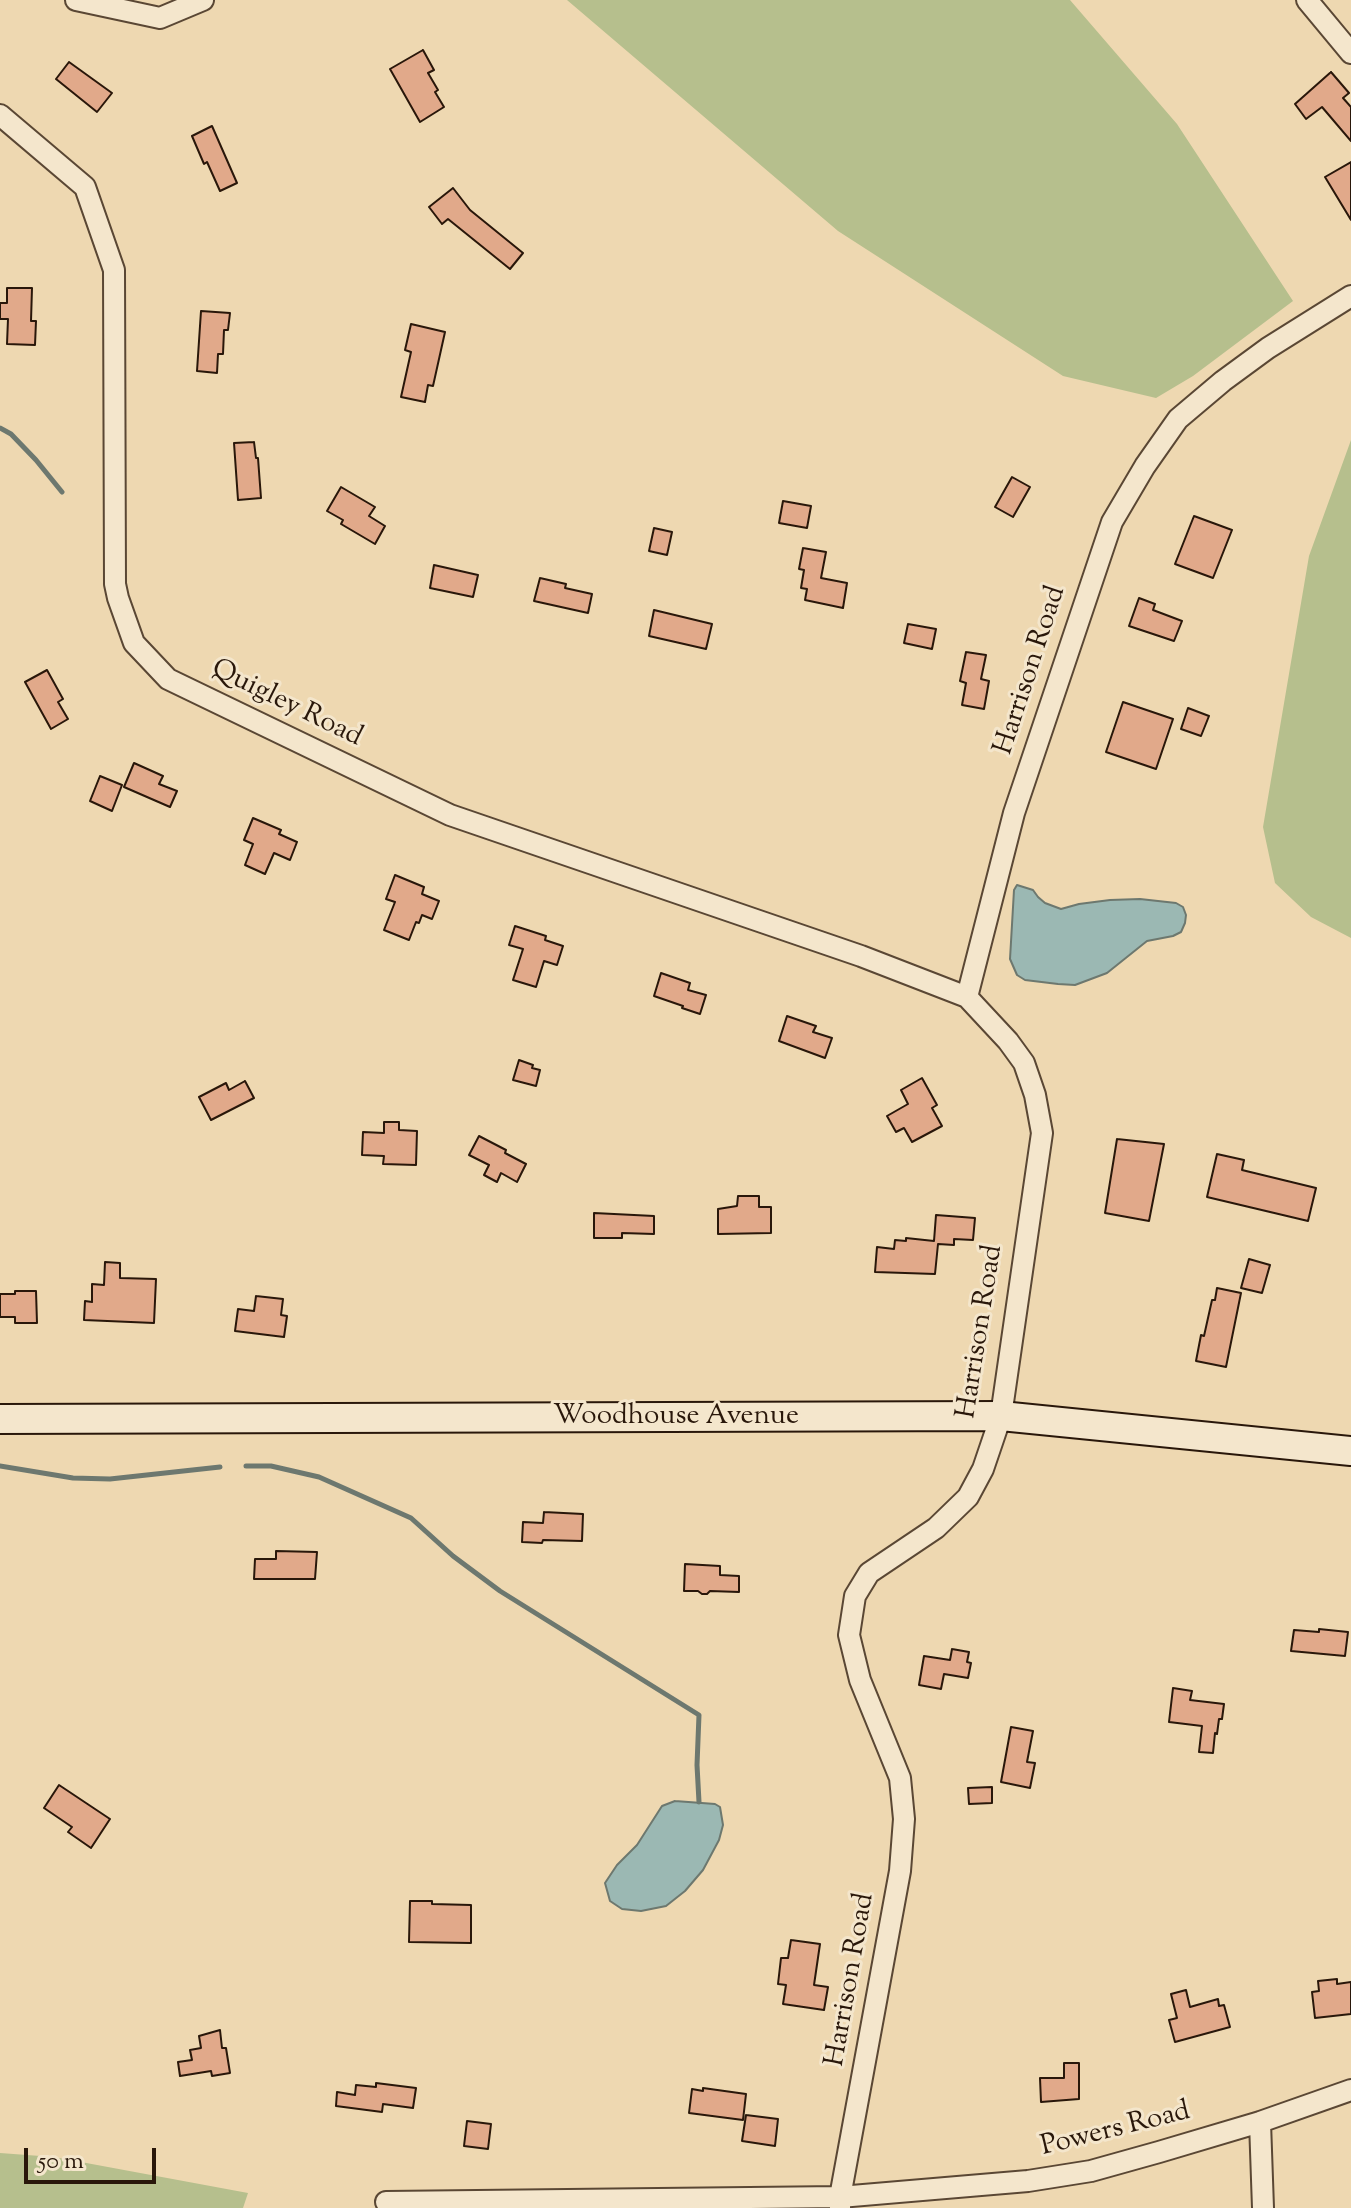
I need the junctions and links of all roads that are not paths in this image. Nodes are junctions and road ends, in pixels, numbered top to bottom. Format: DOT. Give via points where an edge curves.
graph roads {
  1 [pos="76,0"];
  2 [pos="203,0"];
  3 [pos="1307,0"];
  4 [pos="1351,53"];
  5 [pos="0,115"];
  6 [pos="1351,296"];
  7 [pos="967,997"];
  8 [pos="1001,1416"];
  9 [pos="0,1419"];
  10 [pos="1351,1451"];
  11 [pos="1351,2090"];
  12 [pos="1260,2122"];
  13 [pos="386,2202"];
  14 [pos="840,2203"];
  15 [pos="1263,2208"];
  1 -- 2 [label="street" via="160,18"];
  3 -- 4 [label="street"];
  5 -- 7 [label="street, Quigley Road" via="85,187 114,270 115,584 134,643 168,679 450,815"];
  6 -- 7 [label="street, Harrison Road" via="1268,348 1178,419 1112,522 1014,813"];
  7 -- 8 [label="street, Harrison Road" via="1024,1063 1042,1133"];
  8 -- 9 [label="main road, Woodhouse Avenue"];
  8 -- 10 [label="main road, Woodhouse Avenue"];
  8 -- 14 [label="street, Harrison Road" via="968,1497 936,1528 869,1573 855,1596 849,1635 860,1680 900,1778 904,1819 900,1871"];
  11 -- 12 [label="street, Powers Road"];
  12 -- 14 [label="street, Powers Road" via="1091,2171"];
  12 -- 15 [label="street"];
  13 -- 14 [label="street"];
}
